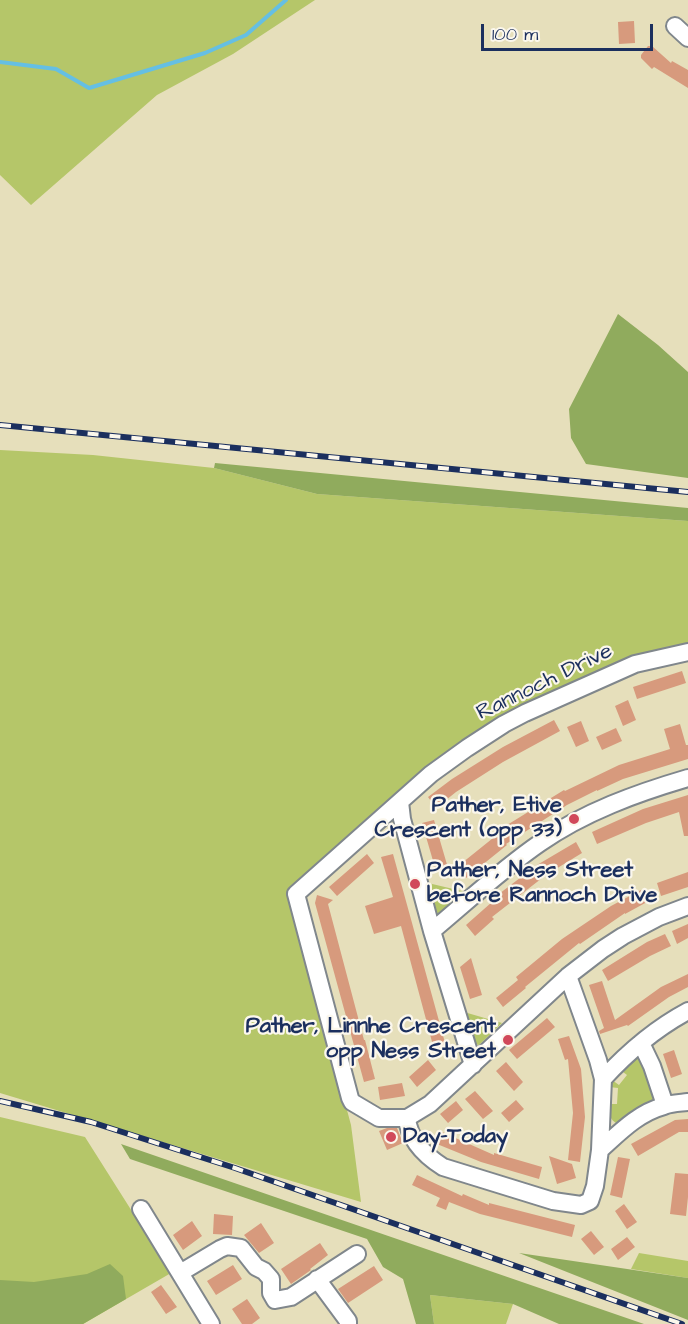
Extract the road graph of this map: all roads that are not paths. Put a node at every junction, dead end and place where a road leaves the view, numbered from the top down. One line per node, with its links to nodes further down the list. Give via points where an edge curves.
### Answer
1 (675, 26): 2 (street)
2 (688, 38)
3 (688, 652): 5 (street, Rannoch Drive, via 635,664 525,713 467,748)
4 (688, 778): 7 (street, via 580,818 509,866)
5 (399, 802): 7 (street); 15 (street, Rannoch Drive, via 296,894 352,1102 379,1118)
6 (688, 906): 8 (street, via 623,936)
7 (432, 931): 11 (street)
8 (568, 976): 11 (street); 12 (street)
9 (688, 1011): 10 (street)
10 (641, 1043): 12 (street); 14 (street)
11 (472, 1065): 15 (street, via 430,1104)
12 (603, 1079): 16 (street)
13 (688, 1102): 14 (street)
14 (665, 1105): 16 (street, via 633,1121)
15 (406, 1118): 16 (street, via 408,1130 420,1149 442,1167 553,1201 581,1205 590,1201)
16 (600, 1150)
17 (141, 1209): 19 (street)
18 (357, 1254): 20 (street)
19 (180, 1273): 20 (street, via 228,1246 241,1248 271,1279 275,1300 291,1297); 21 (street)
20 (318, 1280): 22 (street)
21 (211, 1324)
22 (348, 1324)

